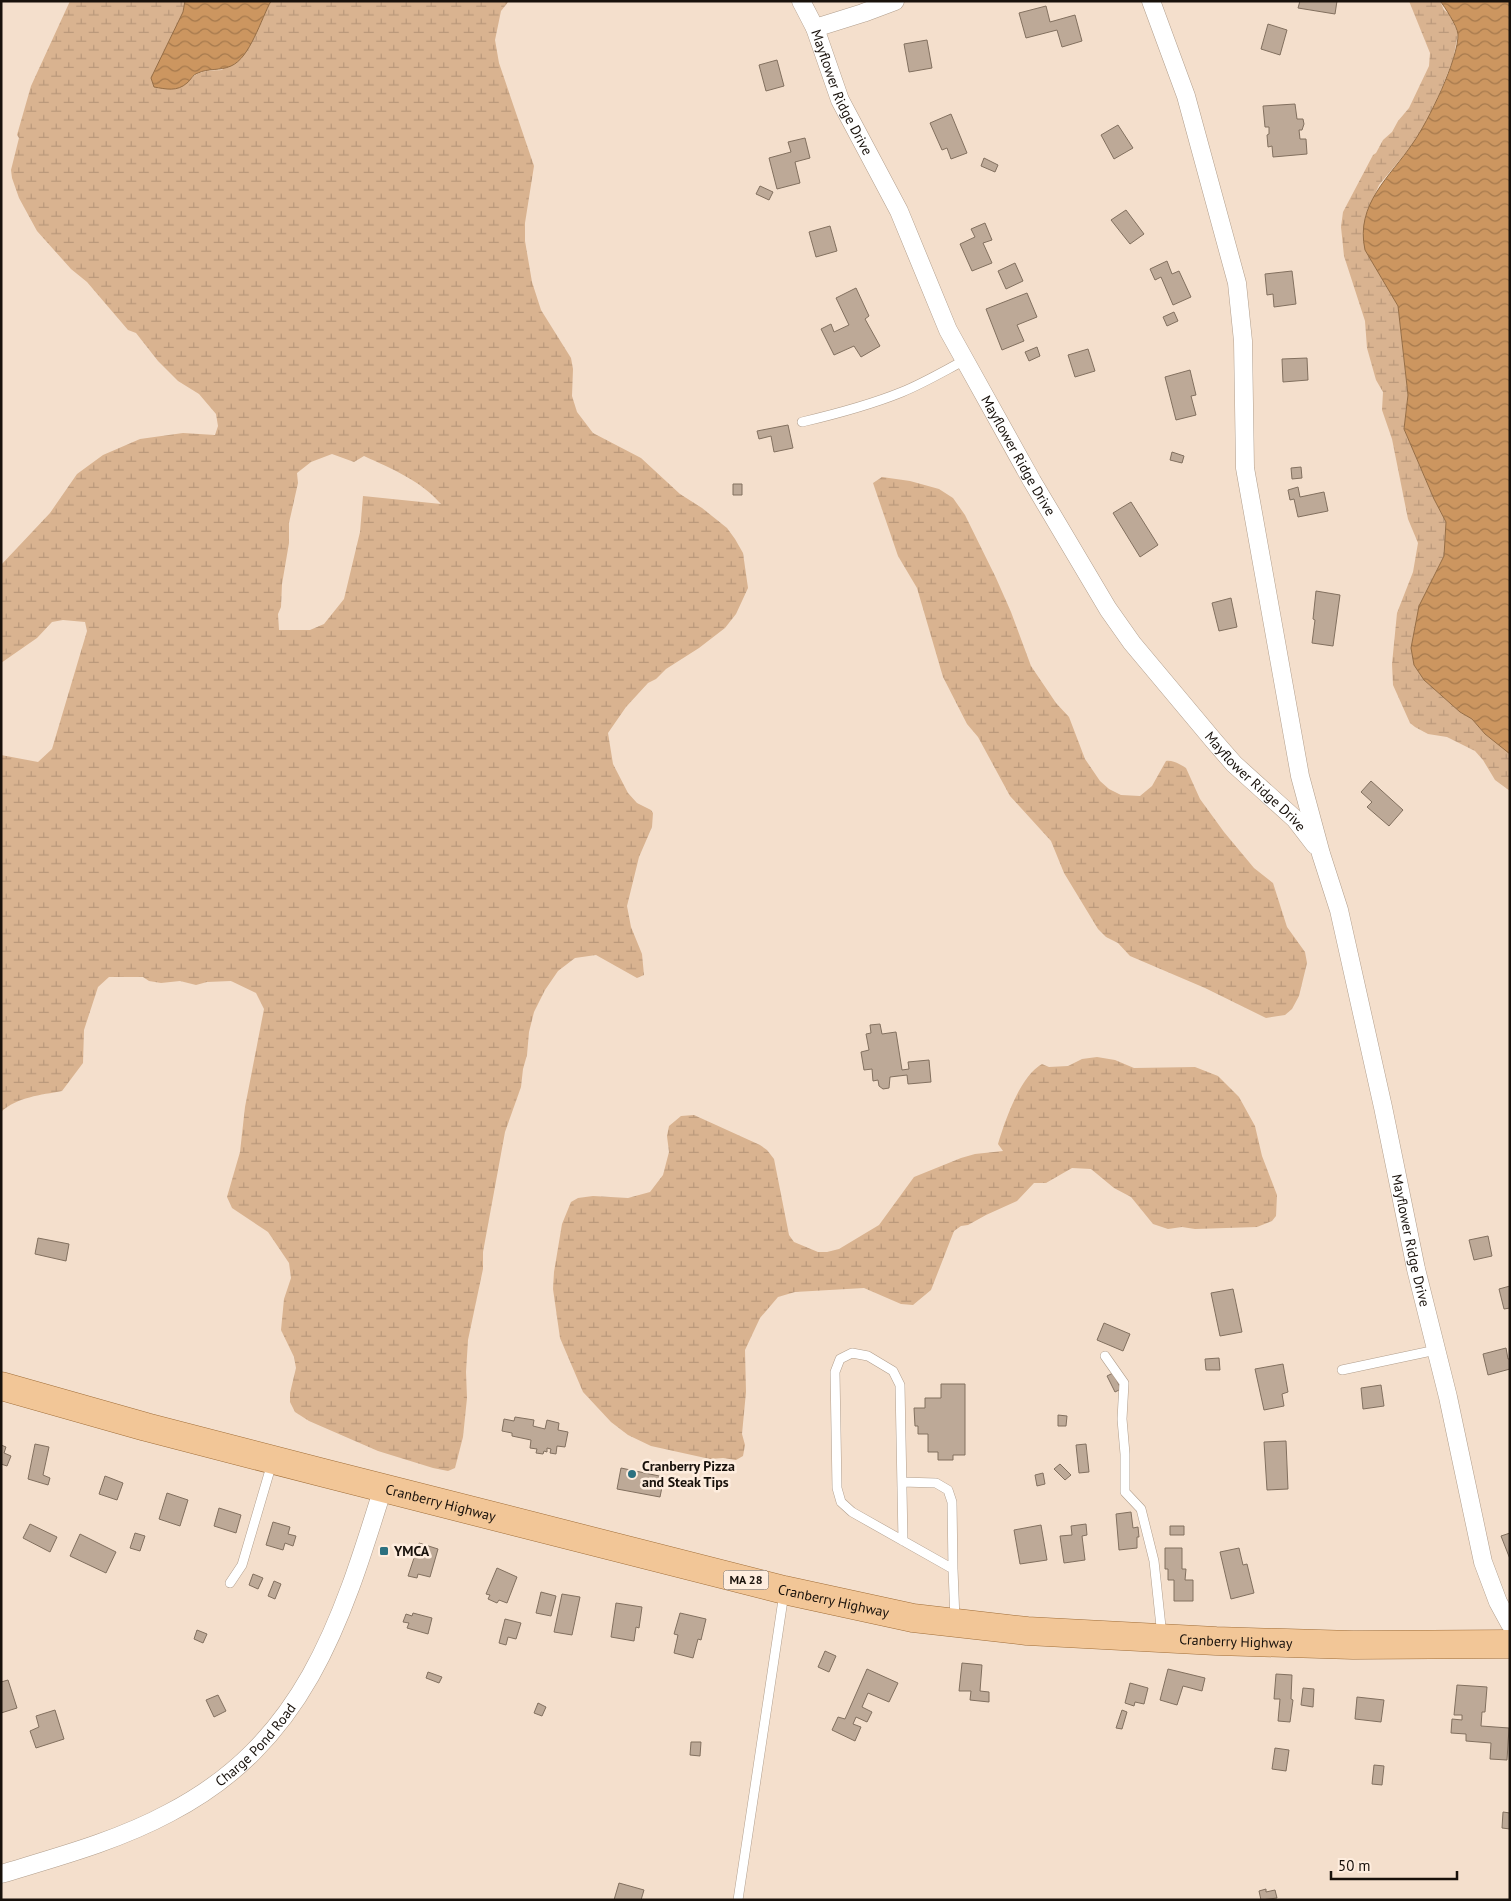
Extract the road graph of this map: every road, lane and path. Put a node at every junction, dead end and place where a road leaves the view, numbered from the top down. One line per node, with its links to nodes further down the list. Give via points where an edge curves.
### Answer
1 (801, 1): 4 (street, Mayflower Ridge Drive)
2 (895, 1): 4 (street)
3 (1150, 1): 7 (street, Mayflower Ridge Drive, via 1186,96 1237,283 1243,341 1243,426 1248,490 1300,776)
4 (815, 28): 5 (street, Mayflower Ridge Drive, via 840,100 899,211 939,310)
5 (965, 360): 6 (lane, via 888,398); 7 (street, Mayflower Ridge Drive, via 1099,594 1132,643 1234,764 1295,819)
6 (802, 422)
7 (1321, 854): 8 (street, Mayflower Ridge Drive, via 1339,910)
8 (1436, 1350): 10 (lane); 20 (street, Mayflower Ridge Drive, via 1483,1562)
9 (1106, 1356): 21 (lane, via 1124,1383 1125,1492 1141,1509 1154,1561)
10 (1342, 1370)
11 (1, 1386): 12 (main road, Cranberry Highway / MA 28)
12 (273, 1460): 14 (main road, Cranberry Highway / MA 28); 17 (lane, via 242,1564)
13 (902, 1482): 15 (lane); 15 (lane, via 900,1385 893,1371 868,1356 852,1353 840,1359 834,1372 837,1488 841,1502 852,1512); 16 (lane, via 936,1482 948,1490 952,1502)
14 (383, 1488): 18 (main road, Cranberry Highway / MA 28); 23 (street, Charge Pond Road, via 352,1586 328,1644 297,1700 263,1743 212,1787 168,1814 116,1836)
15 (903, 1541): 16 (lane)
16 (953, 1569): 19 (lane)
17 (230, 1583)
18 (784, 1590): 19 (main road, Cranberry Highway / MA 28, via 913,1618); 24 (lane)
19 (955, 1623): 21 (main road, Cranberry Highway / MA 28, via 1027,1631)
20 (1510, 1624)
21 (1162, 1638): 22 (main road, Cranberry Highway / MA 28, via 1353,1645)
22 (1510, 1644)
23 (1, 1874)
24 (738, 1900)

